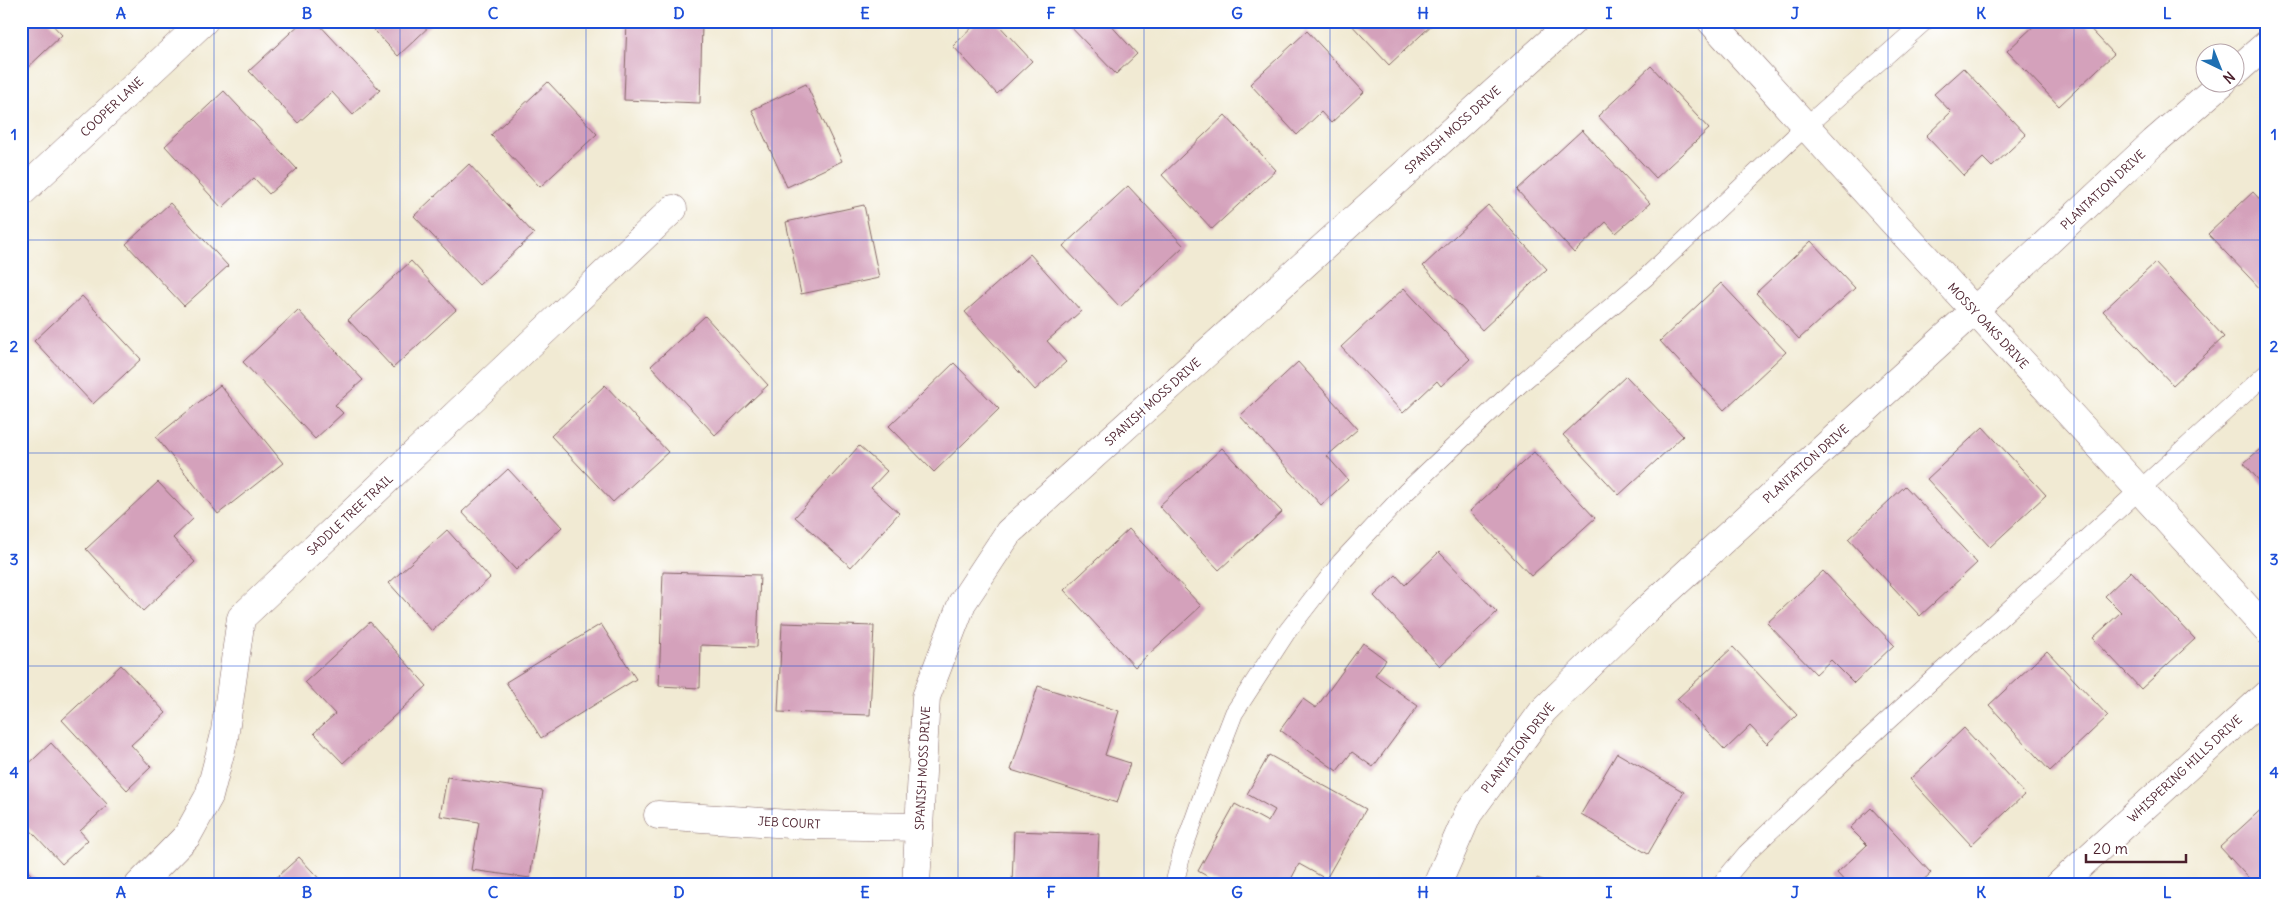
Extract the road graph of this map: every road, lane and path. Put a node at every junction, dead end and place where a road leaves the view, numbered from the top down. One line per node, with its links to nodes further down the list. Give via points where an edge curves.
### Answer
1 (204, 21): 9 (street, COOPER LANE)
2 (1573, 21): 17 (street, SPANISH MOSS DRIVE, via 1009,532 962,603 926,697)
3 (1711, 21): 8 (street, MOSSY OAKS DRIVE)
4 (1924, 21): 8 (lane)
5 (2267, 44): 6 (street)
6 (2246, 62)
7 (2212, 92): 11 (street, PLANTATION DRIVE)
8 (1805, 127): 11 (street, MOSSY OAKS DRIVE); 20 (lane, via 1645,278 1505,398 1406,492 1341,562 1286,633 1234,713 1206,782)
9 (21, 193)
10 (673, 209): 18 (street, SADDLE TREE TRAIL, via 241,618 224,738 209,796 187,836)
11 (1974, 311): 13 (street, MOSSY OAKS DRIVE); 21 (street, PLANTATION DRIVE, via 1641,615 1543,711 1468,814)
12 (2267, 373): 13 (lane)
13 (2141, 489): 14 (street, MOSSY OAKS DRIVE); 22 (lane, via 1774,827)
14 (2267, 630)
15 (2267, 694): 23 (street, WHISPERING HILLS DRIVE)
16 (658, 815): 17 (street, JEB COURT, via 805,825)
17 (919, 827): 19 (street, SPANISH MOSS DRIVE)
18 (140, 885)
19 (916, 885)
20 (1174, 885)
21 (1437, 885)
22 (1720, 885)
23 (2059, 885)

